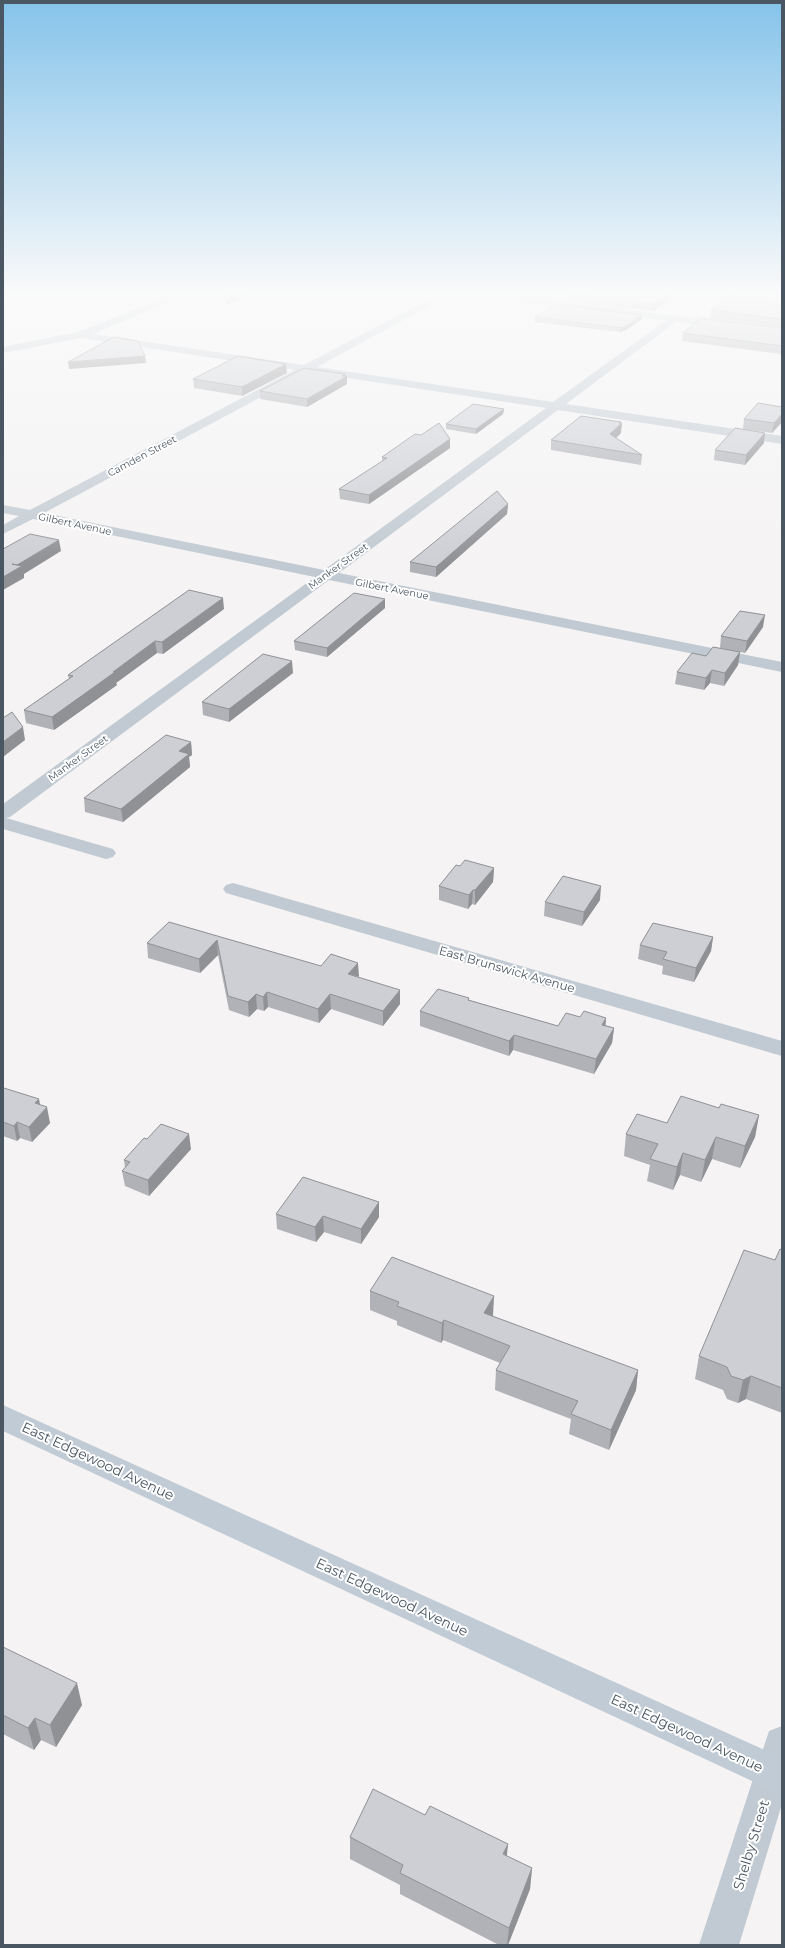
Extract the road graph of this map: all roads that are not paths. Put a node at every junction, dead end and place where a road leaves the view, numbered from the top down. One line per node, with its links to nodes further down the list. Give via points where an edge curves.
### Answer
1 (280, 383): 7 (street, Camden Street)
2 (400, 383): 4 (street)
3 (587, 383): 4 (street, Manker Street)
4 (556, 406): 5 (street); 9 (street, Manker Street)
5 (782, 440)
6 (3, 509): 7 (street, Gilbert Avenue)
7 (31, 515): 8 (street, Camden Street); 9 (street, Gilbert Avenue)
8 (3, 530)
9 (324, 576): 10 (street, Gilbert Avenue); 11 (street, Manker Street)
10 (782, 667)
11 (3, 814)
12 (3, 823): 13 (street)
13 (106, 854)
14 (233, 889): 15 (street, East Brunswick Avenue)
15 (782, 1049)
16 (3, 1417): 17 (main road, East Edgewood Avenue)
17 (779, 1765): 18 (street, Shelby Street)
18 (719, 1945)

